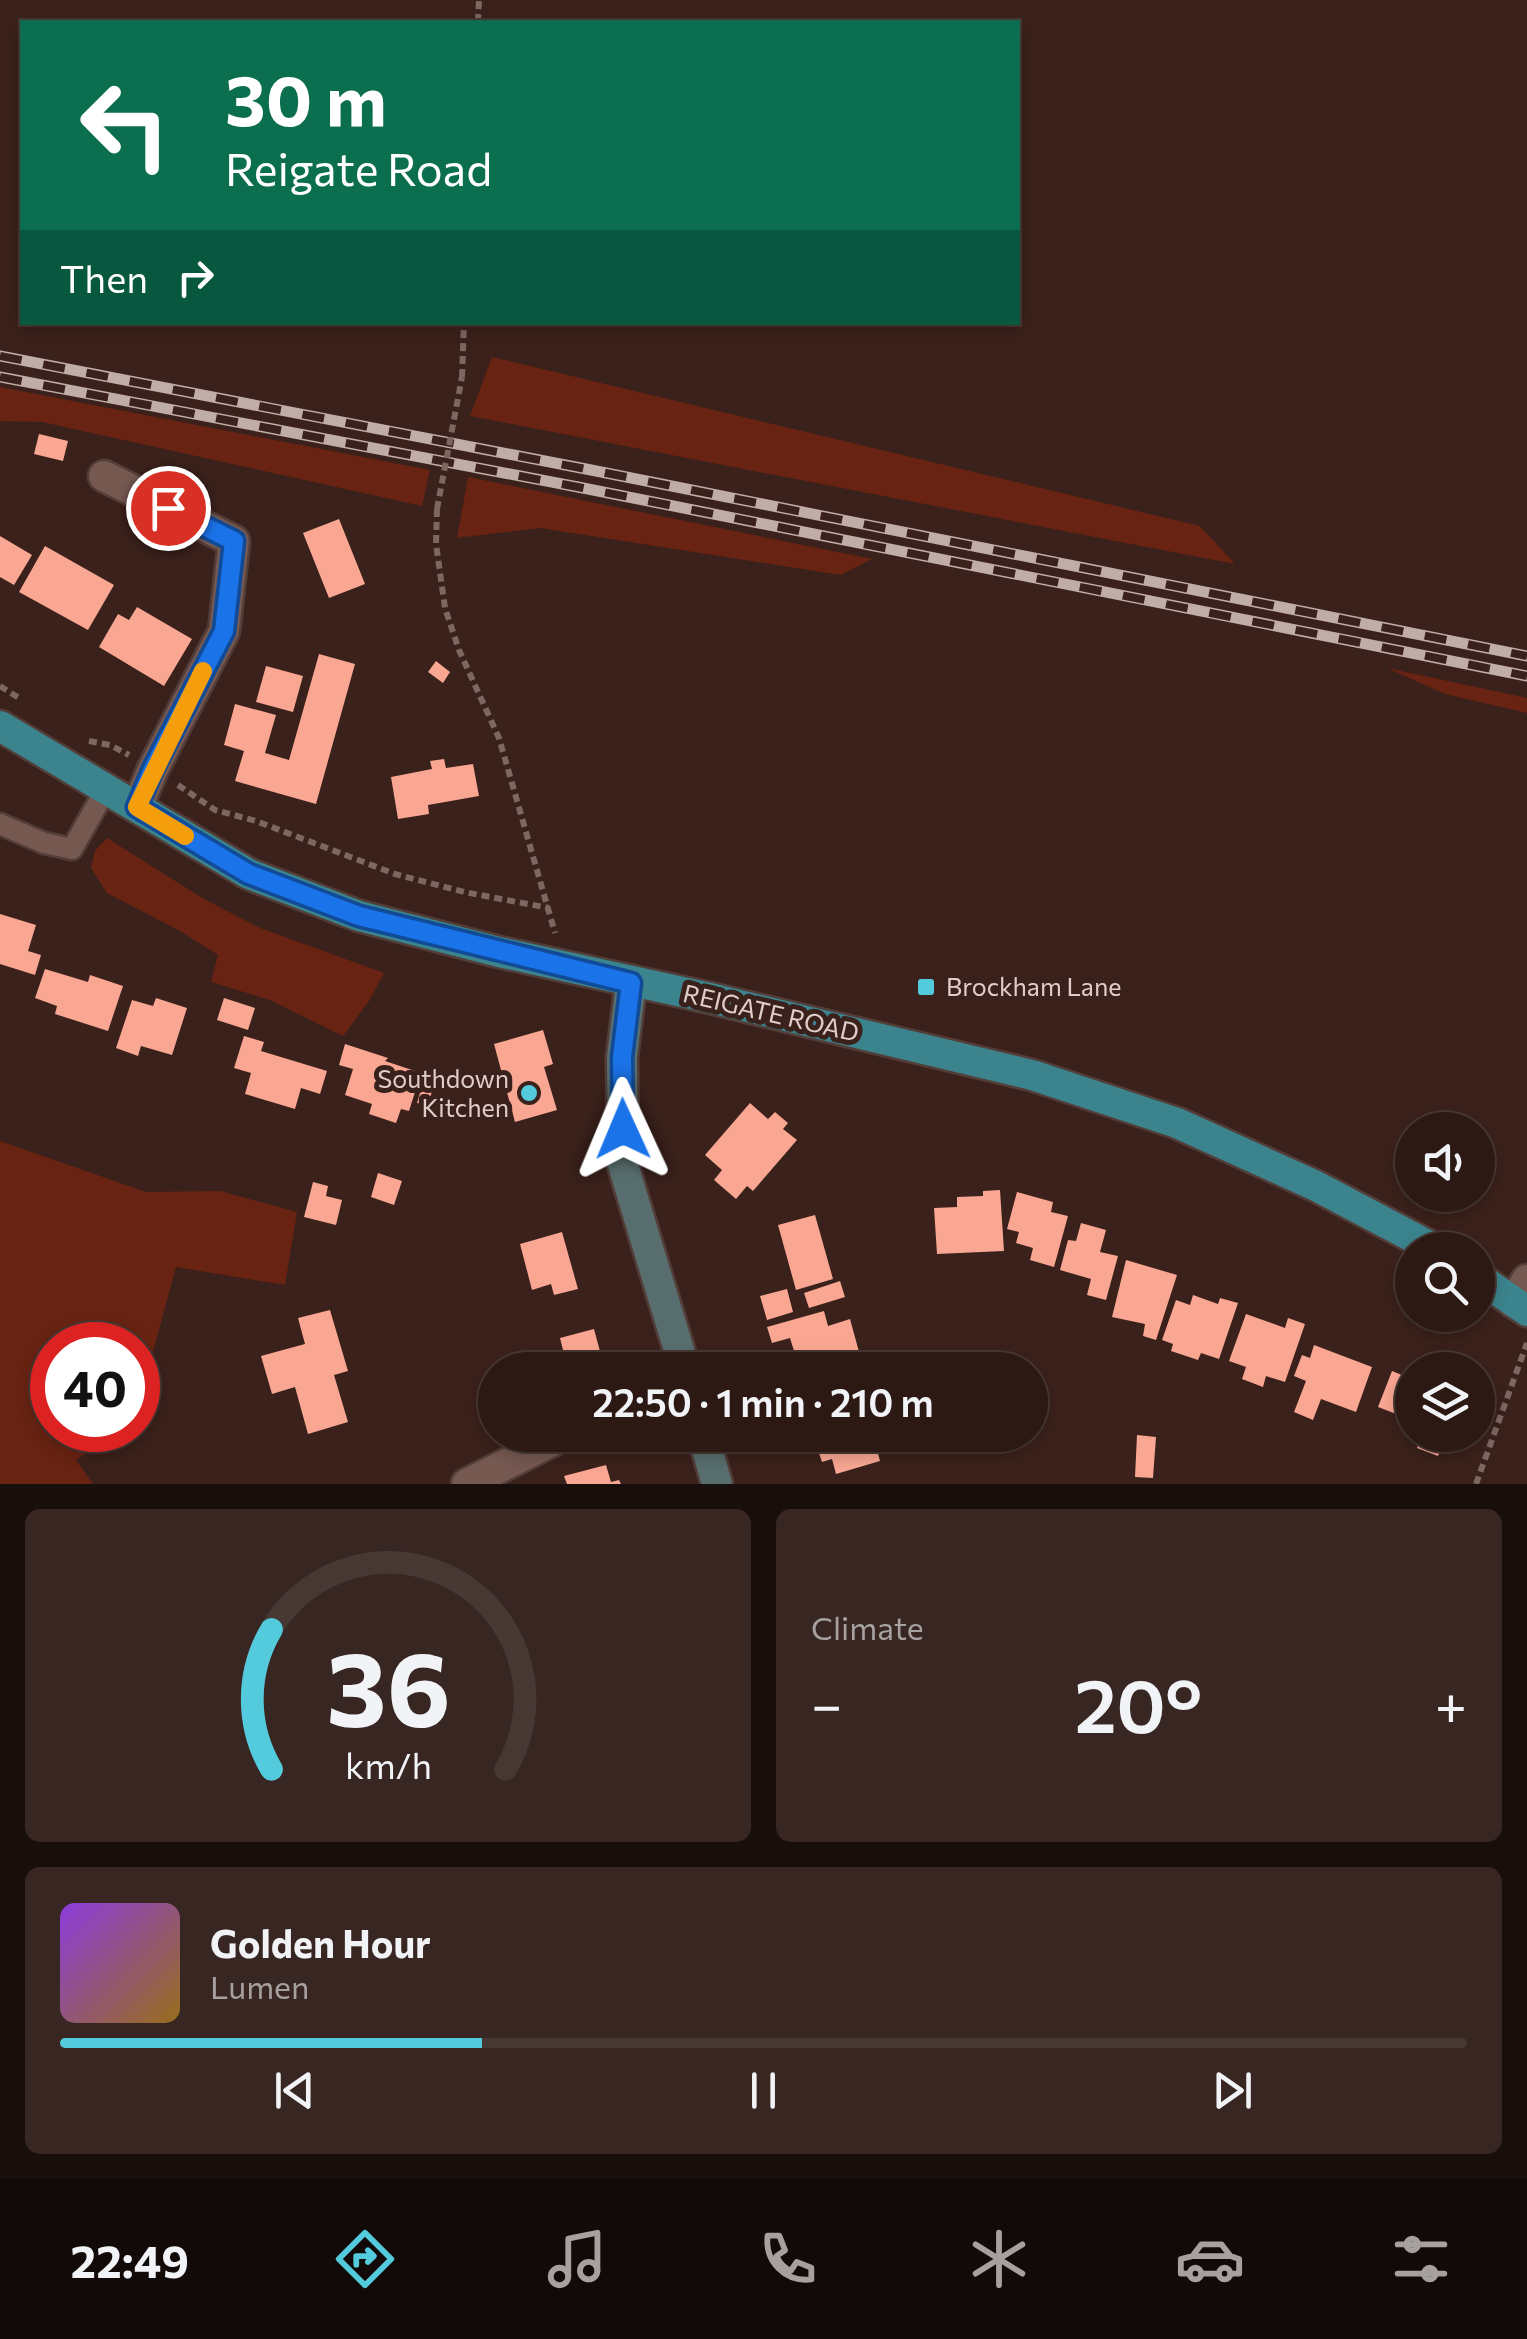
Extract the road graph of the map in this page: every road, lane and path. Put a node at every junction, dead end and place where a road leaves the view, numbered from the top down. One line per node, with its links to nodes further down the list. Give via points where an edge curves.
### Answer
1 (464, 325): 11 (path, bridge, via 462,377 437,510 445,608 498,738)
2 (104, 476): 7 (street, via 234,541 224,631)
3 (0, 686): 4 (path)
4 (32, 705)
5 (0, 726): 8 (main road, REIGATE ROAD)
6 (74, 733): 7 (path)
7 (153, 769): 9 (street); 11 (path, via 215,810 395,874)
8 (106, 789): 9 (main road, REIGATE ROAD); 10 (lane, via 72,849)
9 (137, 807): 12 (main road, REIGATE ROAD, via 249,874 341,910)
10 (0, 824)
11 (549, 908): 12 (path, via 556,930)
12 (549, 963): 13 (main road, REIGATE ROAD)
13 (631, 983): 14 (main road, REIGATE ROAD, via 1032,1075 1160,1117); 18 (street, via 622,1057 623,1165)
14 (1402, 1232)
15 (1495, 1285): 16 (main road)
16 (1522, 1298)
17 (1527, 1343): 23 (path)
18 (680, 1352)
19 (530, 1452): 21 (street)
20 (708, 1452): 22 (street)
21 (467, 1484)
22 (717, 1484)
23 (1476, 1484)

